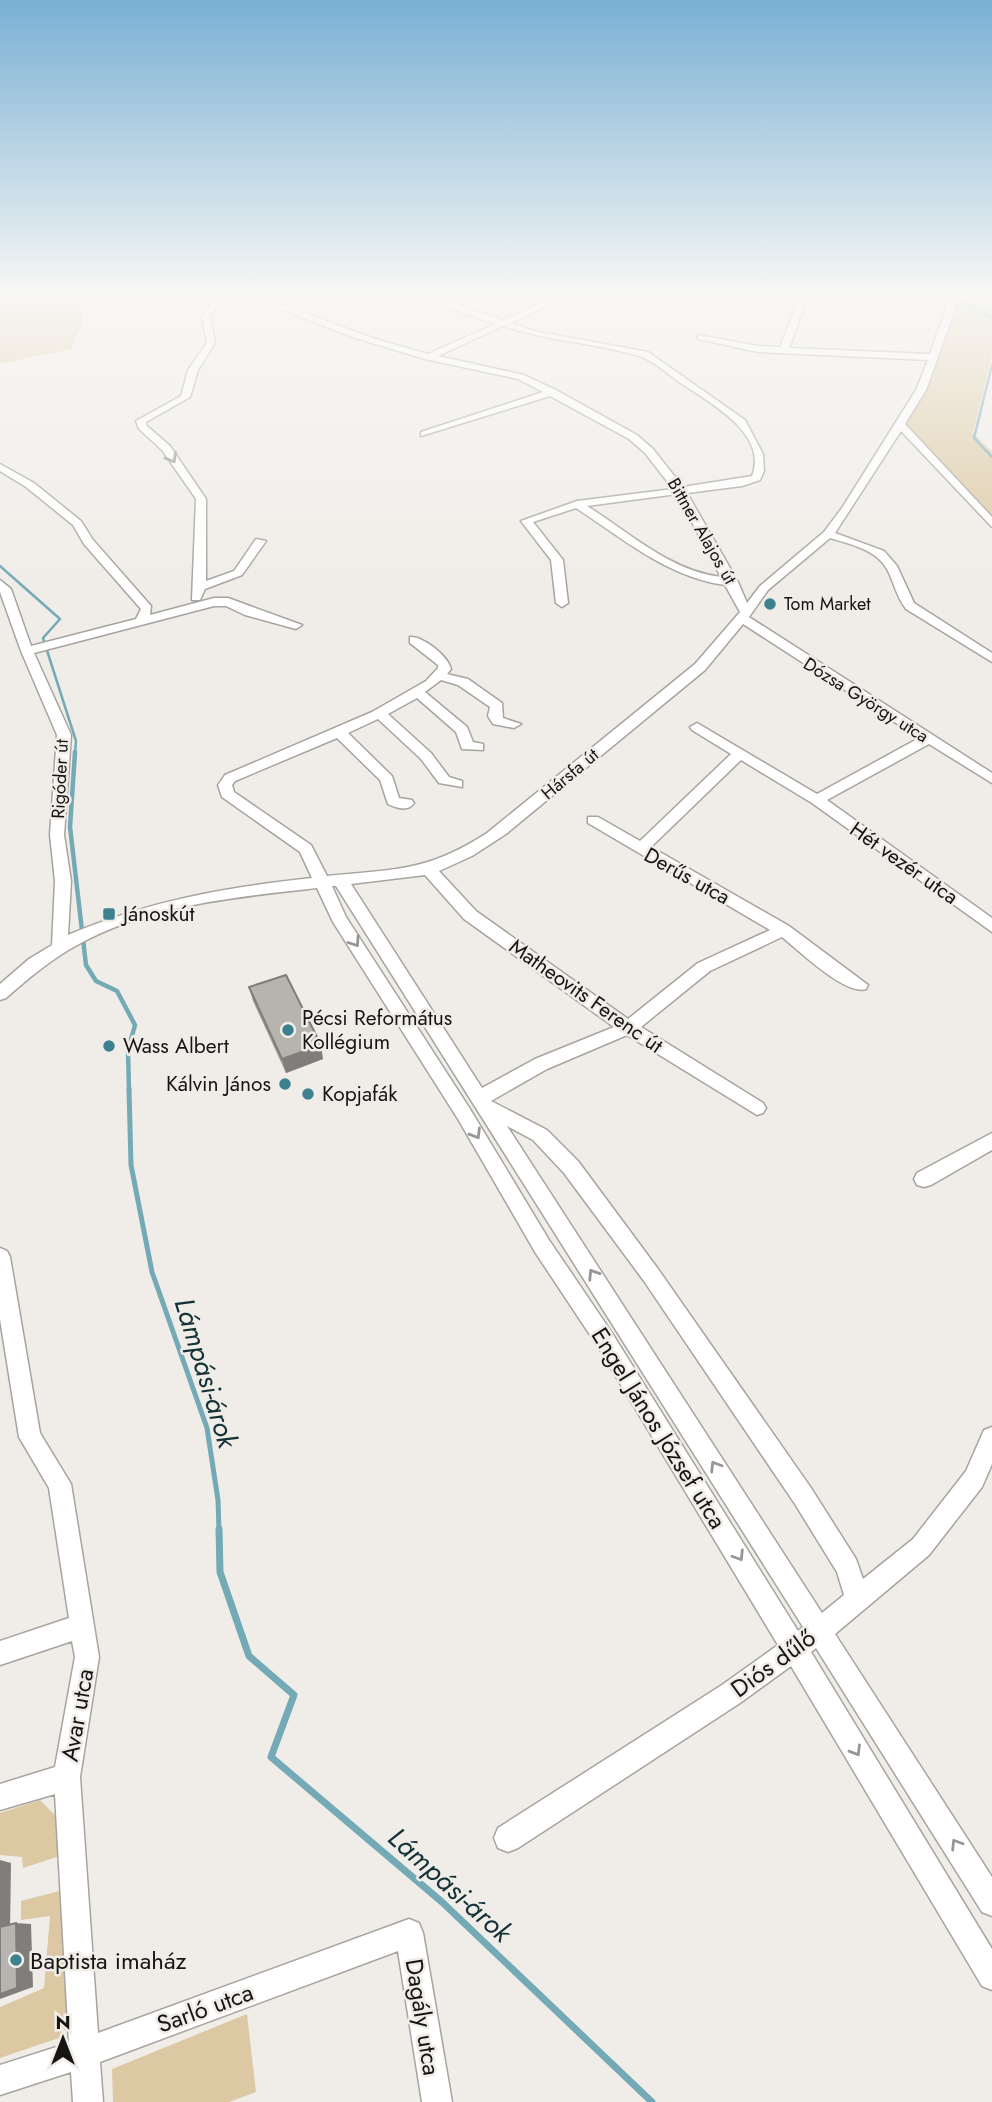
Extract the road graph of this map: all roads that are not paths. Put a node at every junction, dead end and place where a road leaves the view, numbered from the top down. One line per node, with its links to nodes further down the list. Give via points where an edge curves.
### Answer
1 (186, 392): 15 (street, one-way to 15, via 141,421 201,499)
2 (553, 392): 6 (street); 8 (street, Bittner Alajos út, via 633,437)
3 (702, 392): 8 (street, via 748,427 760,466 756,478 741,483)
4 (920, 392): 5 (street, Hársfa út)
5 (899, 423): 10 (street); 11 (street, Hársfa út)
6 (424, 434)
7 (0, 467): 19 (street, via 76,523 147,609)
8 (680, 490): 9 (street); 13 (street, Bittner Alajos út)
9 (577, 504): 13 (street, via 679,571); 16 (street, via 526,521 557,560)
10 (992, 524)
11 (828, 534): 18 (street, Hársfa út, via 764,588); 23 (street, via 887,561 910,606)
12 (260, 541): 15 (street, via 238,573)
13 (732, 582): 18 (street, Bittner Alajos út)
14 (0, 584): 22 (street, Rigóder út)
15 (200, 587): 17 (street)
16 (562, 603)
17 (193, 607): 19 (street); 20 (street, via 228,602)
18 (744, 614): 30 (street, Dózsa György utca); 39 (street, Hársfa út, via 700,667 501,831 469,852)
19 (141, 621): 22 (street)
20 (296, 625)
21 (414, 640): 24 (street, via 444,664)
22 (39, 647): 43 (street, Rigóder út, via 64,735 57,835)
23 (992, 658)
24 (440, 676): 25 (street); 27 (street, via 471,686 497,706 498,721)
25 (417, 692): 26 (street); 31 (street, via 462,730 467,746)
26 (378, 712): 29 (street); 34 (street, via 426,756 444,780)
27 (514, 724)
28 (697, 727): 32 (street, Hét vezér utca)
29 (334, 733): 36 (street, via 346,737 387,779 393,801); 40 (street, via 230,778 226,785 234,801 306,849)
30 (928, 739): 33 (street, Dózsa György utca); 35 (street)
31 (478, 747)
32 (739, 754): 35 (street, Hét vezér utca); 38 (street)
33 (992, 779)
34 (457, 784)
35 (817, 800): 41 (street, Hét vezér utca)
36 (407, 803)
37 (593, 820): 38 (street, Derűs utca)
38 (640, 849): 42 (street, Derűs utca)
39 (428, 869): 40 (street, Hársfa út); 46 (street, Matheovits Ferenc út, via 470,915)
40 (331, 881): 43 (street, Hársfa út, via 190,900 94,927); 47 (street, Engel János József utca); 56 (street, Engel János József utca, one-way to 56, via 339,918)
41 (992, 926)
42 (783, 930): 44 (street, Derűs utca); 46 (street, via 704,967)
43 (66, 942): 45 (street, Hársfa út)
44 (860, 985)
45 (0, 994)
46 (628, 1028): 47 (street, via 541,1064); 48 (street, Matheovits Ferenc út)
47 (483, 1102): 53 (street, via 540,1135 571,1167 803,1496 848,1567); 55 (street, Engel János József utca, one-way to 47)
48 (757, 1108)
49 (992, 1140): 50 (street)
50 (924, 1179)
51 (1, 1265): 54 (street, Avar utca, via 30,1437 60,1484)
52 (992, 1438): 53 (street, Diós dűlő, via 974,1479 921,1548)
53 (857, 1600): 55 (street, Diós dűlő)
54 (81, 1626): 57 (street); 58 (street, Avar utca, via 87,1657)
55 (820, 1630): 56 (street, Diós dűlő); 61 (street, Engel János József utca, one-way to 55)
56 (794, 1647): 60 (street, Diós dűlő, via 628,1763); 63 (street, Engel János József utca, one-way to 63)
57 (0, 1653)
58 (66, 1777): 59 (street); 64 (street, Avar utca)
59 (0, 1797)
60 (508, 1838)
61 (992, 1902)
62 (409, 1933): 64 (street, Sarló utca); 67 (street, Dagály utca)
63 (992, 1976)
64 (87, 2052): 65 (street, Sarló utca); 66 (street, Avar utca)
65 (0, 2080)
66 (88, 2102)
67 (437, 2102)

